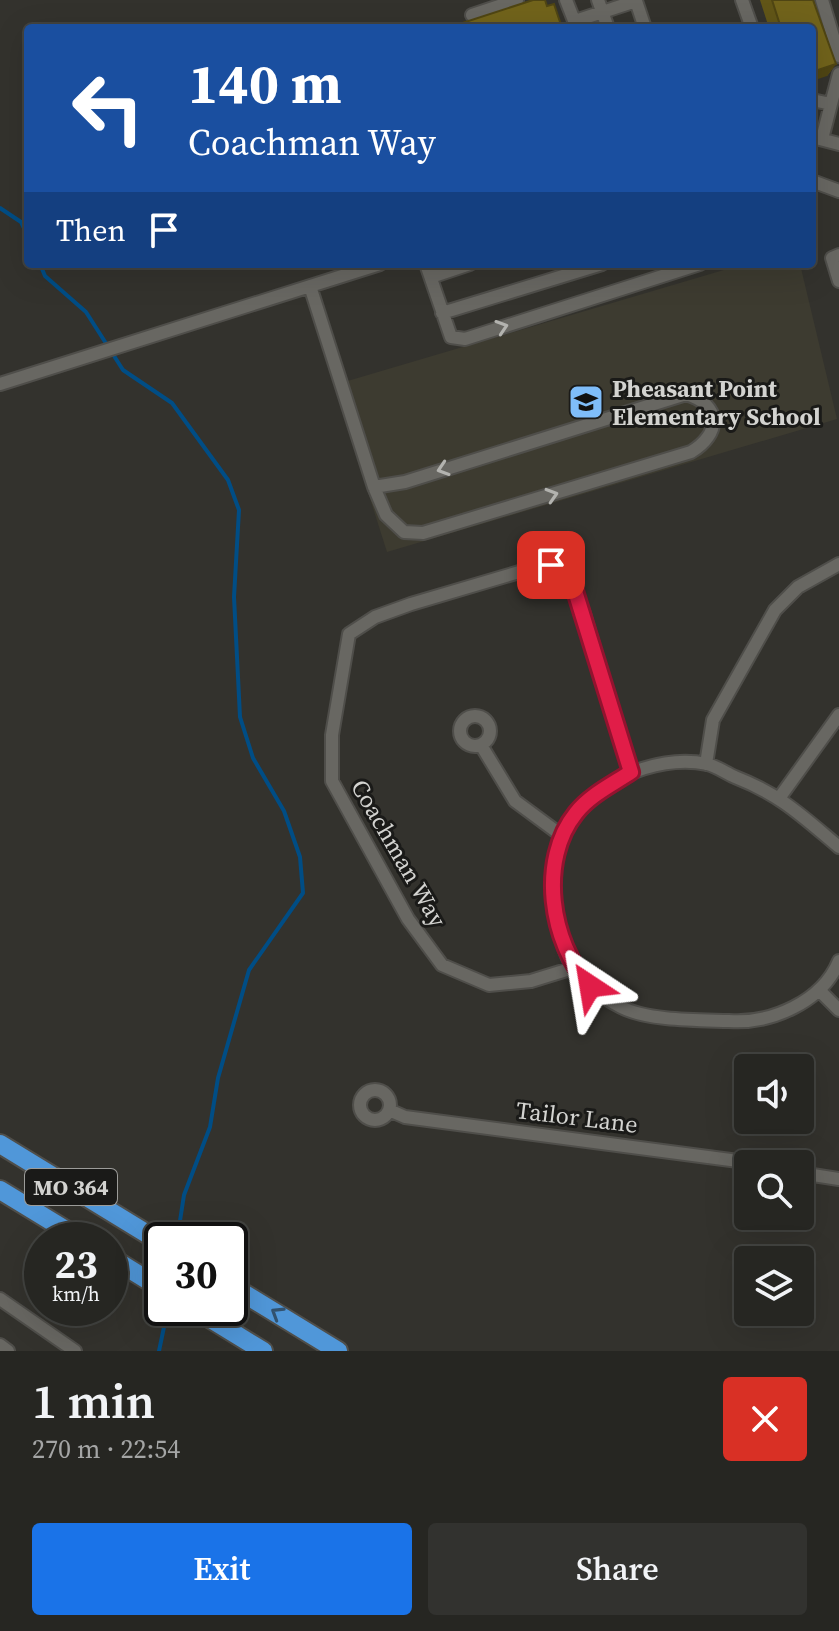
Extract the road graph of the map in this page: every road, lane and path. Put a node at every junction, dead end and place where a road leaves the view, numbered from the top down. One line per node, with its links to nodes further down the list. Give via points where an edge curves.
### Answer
1 (517, 0): 7 (street)
2 (566, 0): 8 (street)
3 (636, 0): 6 (street); 10 (street)
4 (742, 0): 11 (street)
5 (822, 0): 12 (street)
6 (600, 6): 9 (street)
7 (472, 15)
8 (576, 24)
9 (577, 24)
10 (644, 24)
11 (751, 24)
12 (839, 56)
13 (839, 74): 15 (street)
14 (816, 101): 15 (street)
15 (831, 104): 16 (street)
16 (817, 138): 17 (street)
17 (839, 144)
18 (816, 182): 19 (street)
19 (839, 191)
20 (839, 255): 25 (street, via 832,258)
21 (367, 268): 26 (street)
22 (589, 268): 27 (street)
23 (687, 268): 27 (street, one-way to 23, via 451,337 465,339)
24 (428, 270): 27 (street)
25 (839, 281)
26 (310, 286): 28 (street); 29 (street)
27 (442, 313)
28 (0, 384)
29 (374, 487): 29 (street, one-way to 29, via 386,515 404,532 423,533 691,452 707,443 713,417 707,406 686,394 405,482)
30 (839, 564): 35 (street, via 798,587 775,610 713,720)
31 (839, 715): 32 (street)
32 (825, 736): 33 (street); 37 (street)
33 (839, 743)
34 (481, 745): 38 (street, via 515,801)
35 (706, 764): 36 (street); 37 (street)
36 (631, 772): 38 (street, via 589,800); 41 (street, Coachman Way, via 584,614 571,578 562,569 551,565 526,570 411,604 349,634 332,735 332,781 408,919 442,965 489,985 531,981)
37 (780, 797): 39 (street)
38 (561, 835): 41 (street, via 553,884)
39 (839, 847)
40 (839, 961): 42 (street)
41 (573, 968): 42 (street, via 623,1009 676,1019 759,1021)
42 (820, 991): 43 (street)
43 (839, 1010)
44 (389, 1110): 46 (street, Tailor Lane, via 405,1117)
45 (0, 1144): 51 (highway, MO 364)
46 (734, 1160)
47 (814, 1175): 48 (street)
48 (839, 1179)
49 (0, 1190): 50 (highway, MO 364)
50 (52, 1222)
51 (144, 1232)
52 (248, 1296): 59 (highway, one-way to 52)
53 (0, 1299): 57 (street)
54 (222, 1326): 58 (highway)
55 (0, 1345): 56 (street)
56 (8, 1351)
57 (75, 1351)
58 (263, 1351)
59 (338, 1351)

